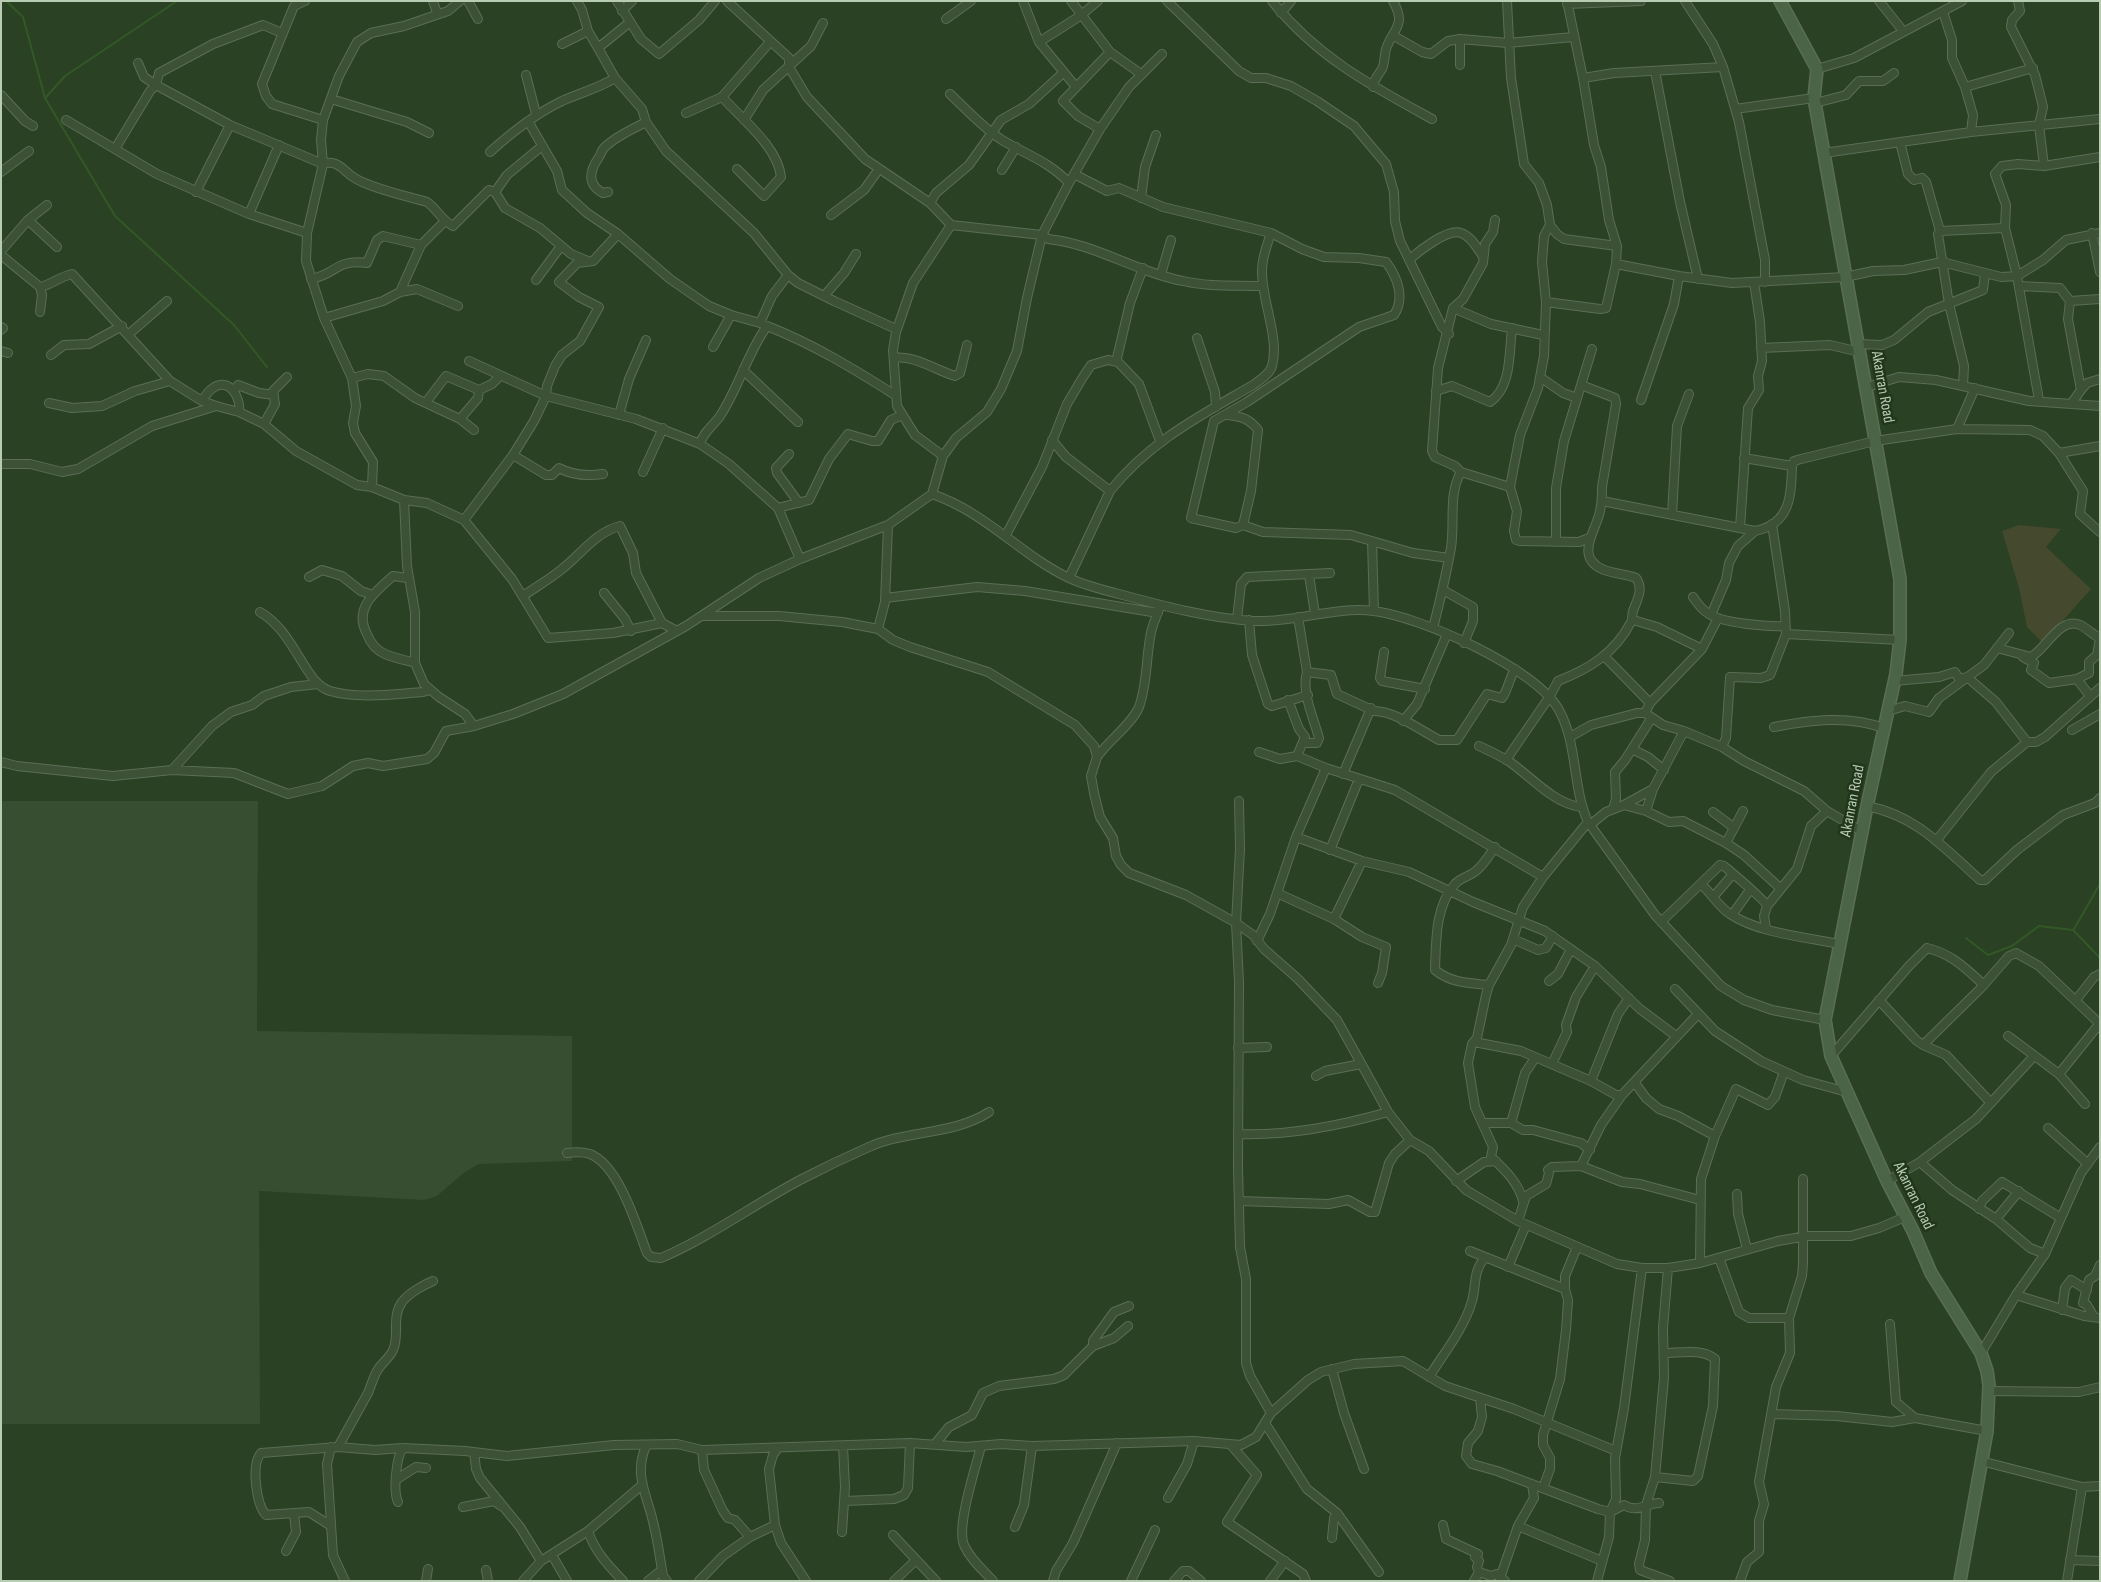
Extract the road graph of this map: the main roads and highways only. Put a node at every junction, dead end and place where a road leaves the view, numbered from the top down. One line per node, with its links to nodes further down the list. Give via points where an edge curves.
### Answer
1 (1783, 2): 2 (main road, Akanran Road, via 1817,69 1814,101 1900,579 1900,640 1894,681 1825,1020 1831,1056 1887,1181 1931,1273 1981,1353 1989,1390 1987,1431)
2 (1960, 1581)

